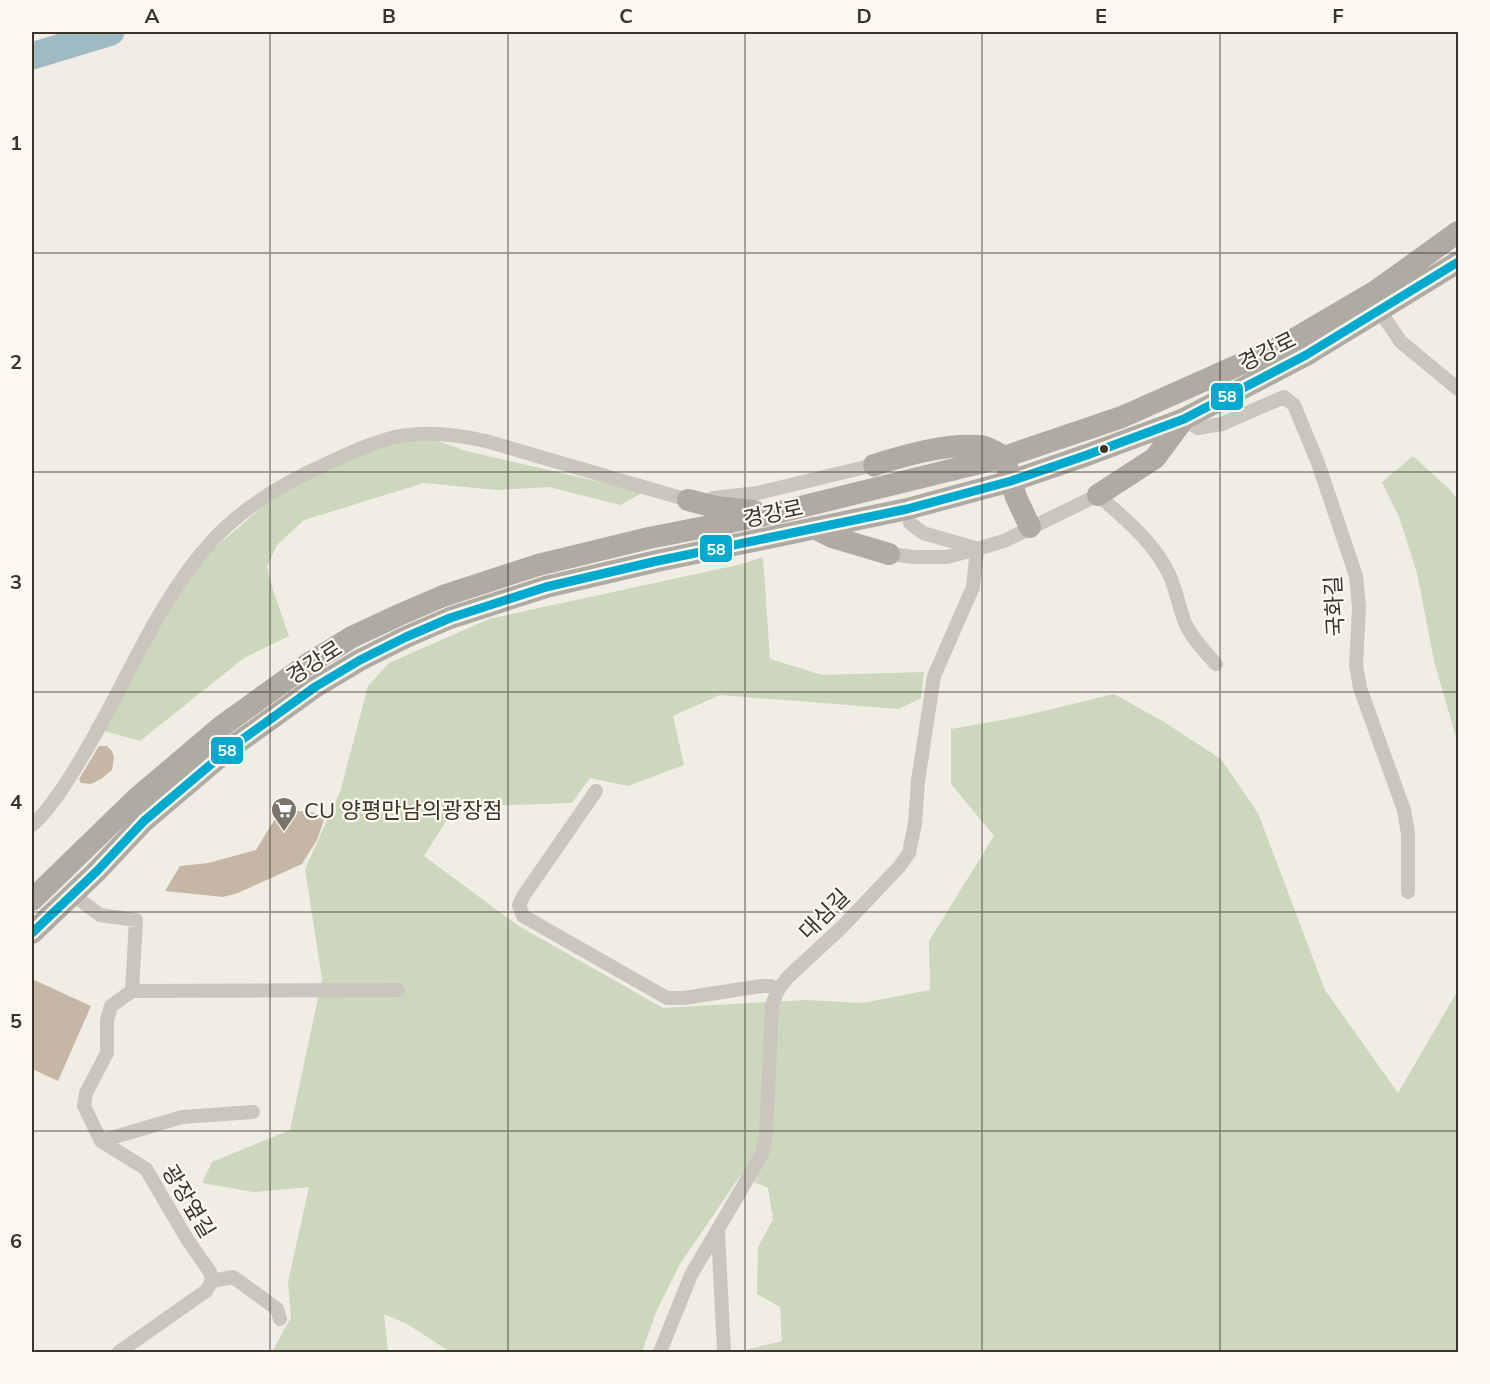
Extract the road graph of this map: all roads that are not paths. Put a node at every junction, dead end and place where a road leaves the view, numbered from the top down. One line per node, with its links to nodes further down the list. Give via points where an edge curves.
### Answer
1 (1458, 232): 6 (highway, 경강로, via 1376,291 1284,345 1122,417)
2 (1458, 262): 3 (highway, 경강로)
3 (1379, 310): 4 (street, via 1401,342); 5 (highway, 경강로, via 1306,355)
4 (1458, 389)
5 (1184, 419): 8 (highway, 경강로); 9 (highway, via 1155,458); 20 (street, 국화길, via 1198,428 1222,424 1284,397 1294,405 1356,576 1356,665 1360,688 1404,810 1409,842)
6 (1004, 457): 7 (highway, via 981,446 906,456); 8 (highway); 11 (highway, 경강로)
7 (874, 468): 10 (street, via 758,493)
8 (1011, 481): 13 (highway); 14 (highway, 경강로, via 907,509)
9 (1098, 495): 13 (street); 17 (street, via 1141,532 1156,552 1169,574 1186,625)
10 (688, 500): 11 (highway); 19 (street, via 456,434 406,434 364,447 313,470 252,505 211,542 171,596 63,786)
11 (776, 513): 22 (highway, 경강로, via 649,538 508,574 443,596 352,637 213,733 137,798)
12 (910, 523): 15 (street, via 923,533)
13 (1030, 527): 15 (street)
14 (814, 528): 16 (highway); 21 (highway, 경강로, via 536,590 450,618 360,660 229,749 144,821 98,872)
15 (977, 549): 16 (street, via 947,557); 25 (street, 대심길, via 974,587 934,676 909,853)
16 (890, 554)
17 (1216, 664)
18 (596, 791): 25 (street, via 524,895 519,905 524,916 667,998 761,986)
19 (32, 825)
20 (1408, 892)
21 (72, 894): 23 (highway, 경강로); 26 (street, via 100,915 136,920)
22 (32, 900)
23 (32, 933)
24 (398, 990): 26 (street)
25 (778, 990): 29 (street, 대심길, via 772,1005 762,1155)
26 (132, 991): 28 (street, via 111,1006 107,1053 86,1093 84,1106)
27 (253, 1112): 28 (street, via 182,1117)
28 (101, 1141): 30 (street, 광장옆길, via 146,1169)
29 (718, 1232): 33 (street, 대심길, via 691,1275); 34 (street)
30 (212, 1281): 31 (street, via 234,1277 278,1309); 32 (street, via 206,1291)
31 (280, 1319)
32 (119, 1353)
33 (660, 1353)
34 (724, 1353)

